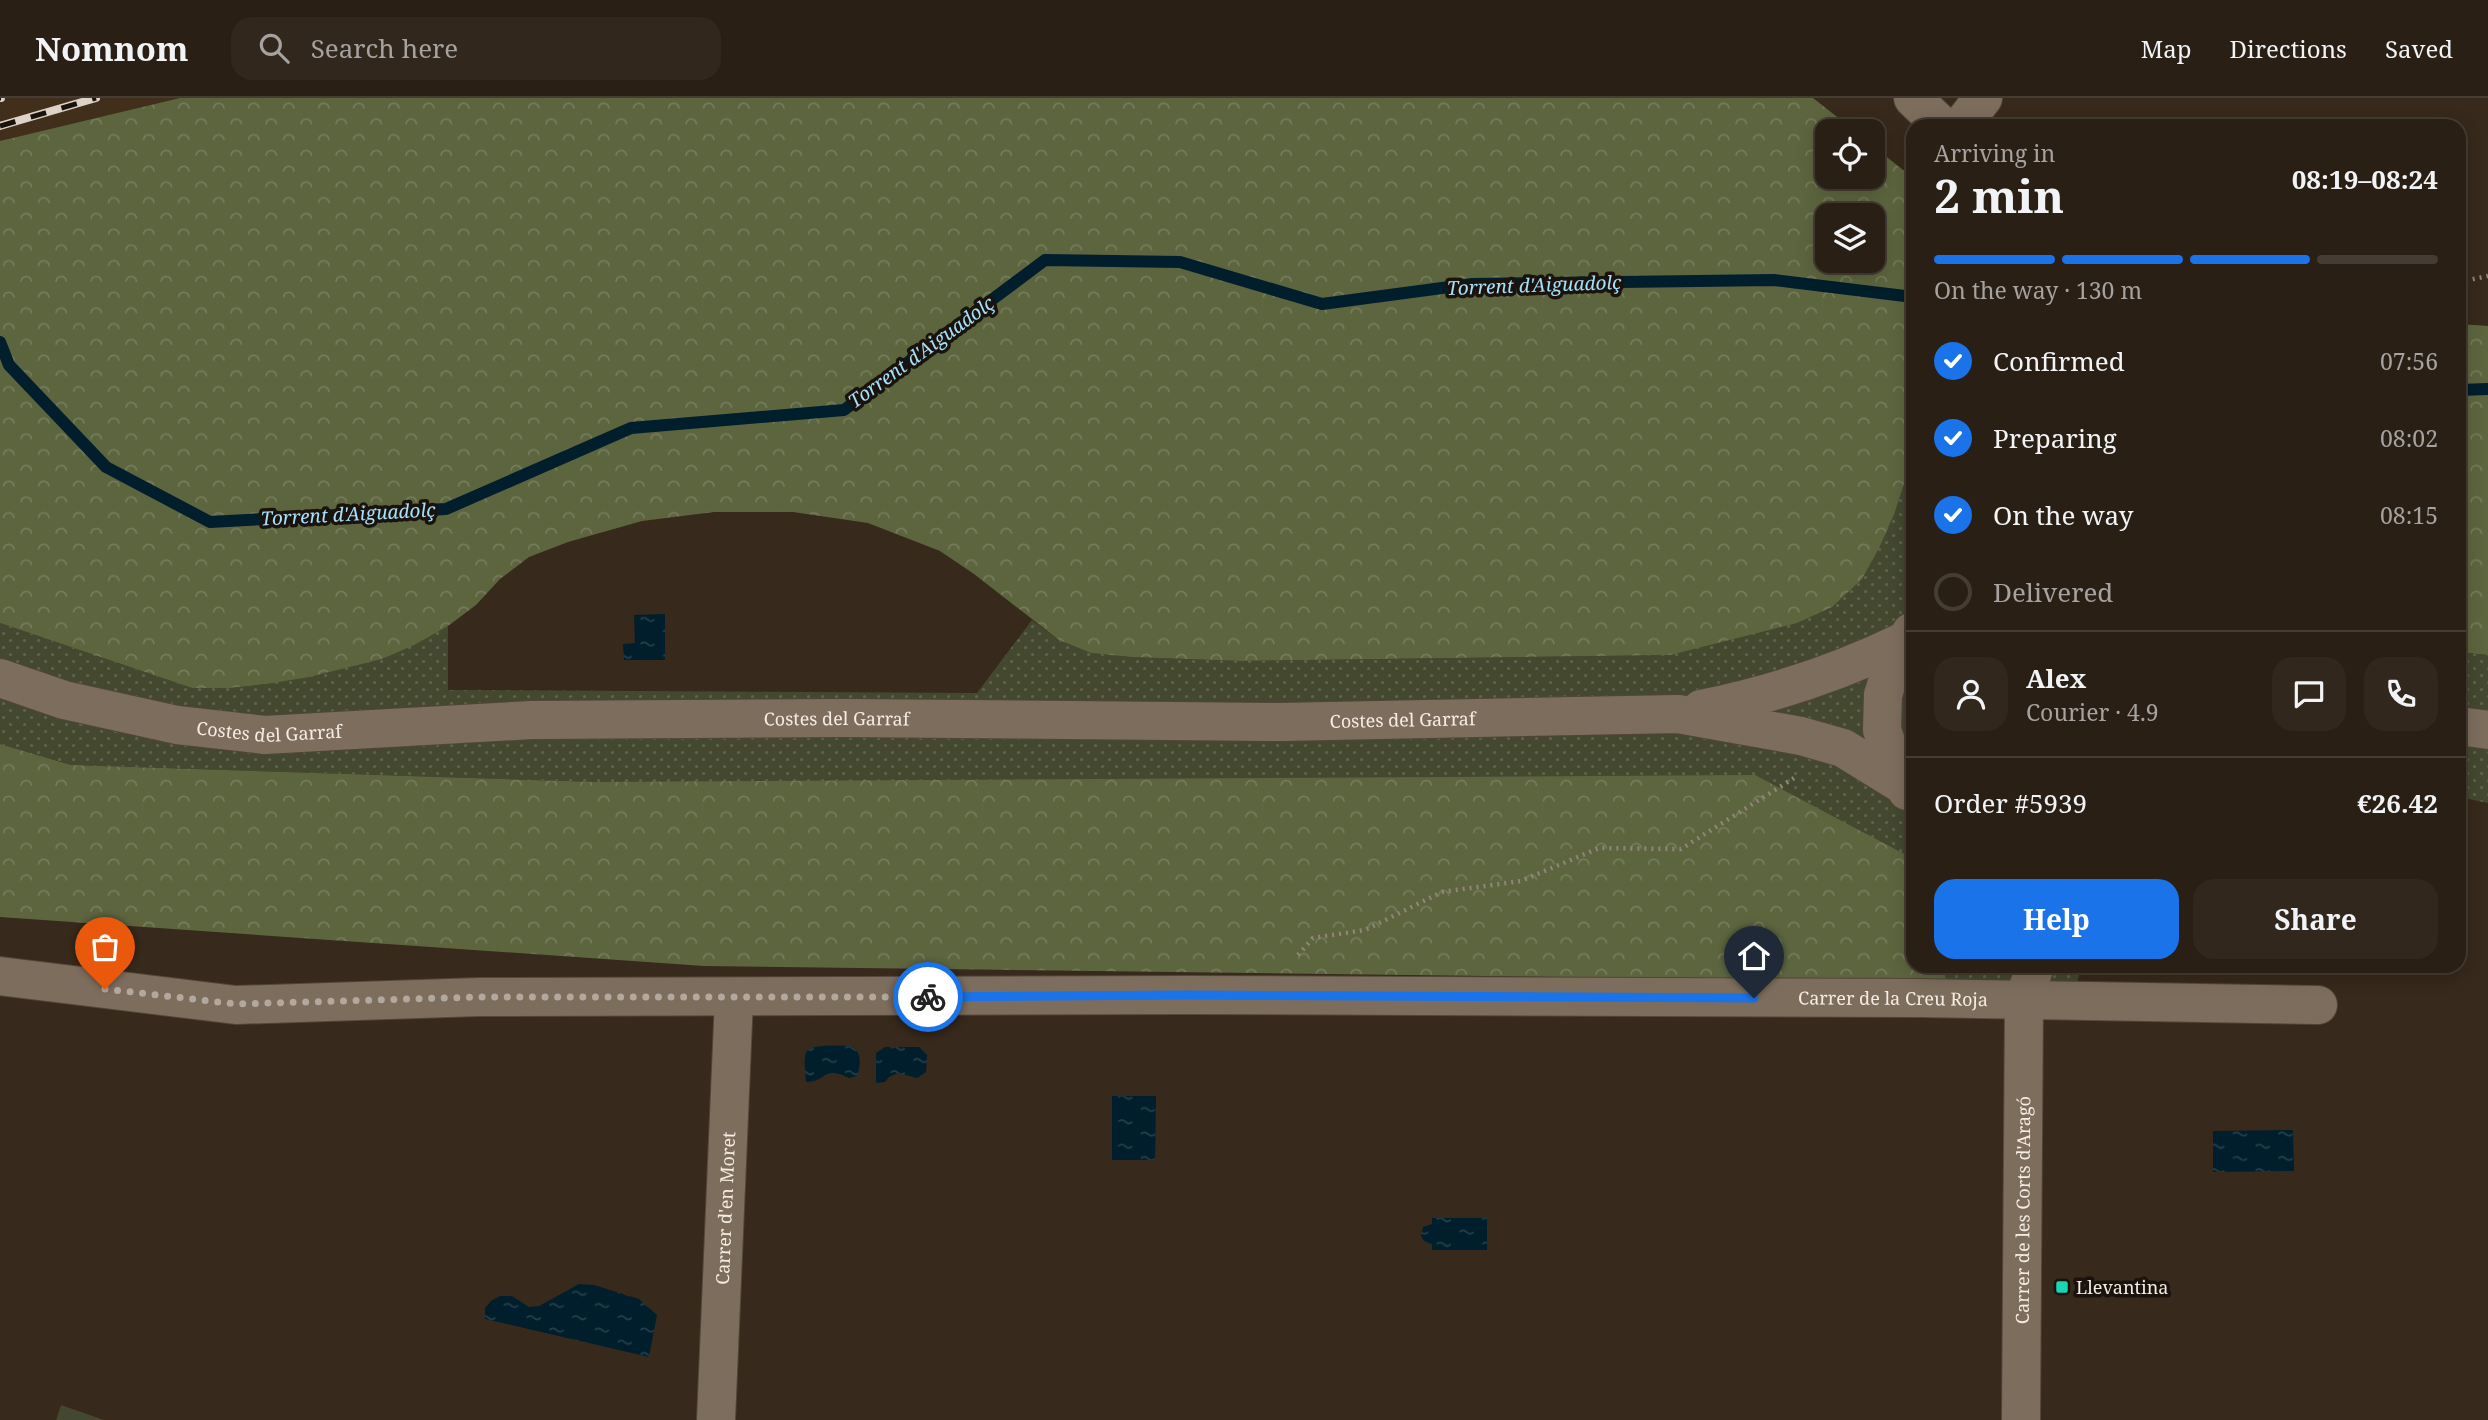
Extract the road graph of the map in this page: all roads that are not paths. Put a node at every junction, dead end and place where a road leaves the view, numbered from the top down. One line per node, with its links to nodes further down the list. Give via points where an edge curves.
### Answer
1 (1913, 98): 3 (street)
2 (1983, 98): 4 (street)
3 (1934, 119)
4 (1966, 119)
5 (1906, 637): 10 (street, via 1866,660 1794,685)
6 (1906, 639): 13 (street, via 1883,695 1882,730)
7 (0, 678): 10 (street, Costes del Garraf, via 64,699 177,725 265,734 532,720 1281,722)
8 (2466, 713): 9 (street)
9 (2488, 713)
10 (1678, 714): 14 (street, via 1843,748)
11 (2466, 727): 12 (street)
12 (2488, 730)
13 (1906, 787)
14 (1906, 791)
15 (0, 976): 17 (street, Carrer de la Creu Roja, via 236,1004 479,997)
16 (2023, 977): 17 (street, Carrer de la Creu Roja, via 1186,995); 18 (street, Carrer de la Creu Roja); 20 (street, Carrer de les Corts d'Aragó)
17 (734, 998): 19 (street, Carrer d'en Moret)
18 (2318, 1005)
19 (716, 1420)
20 (2021, 1420)

